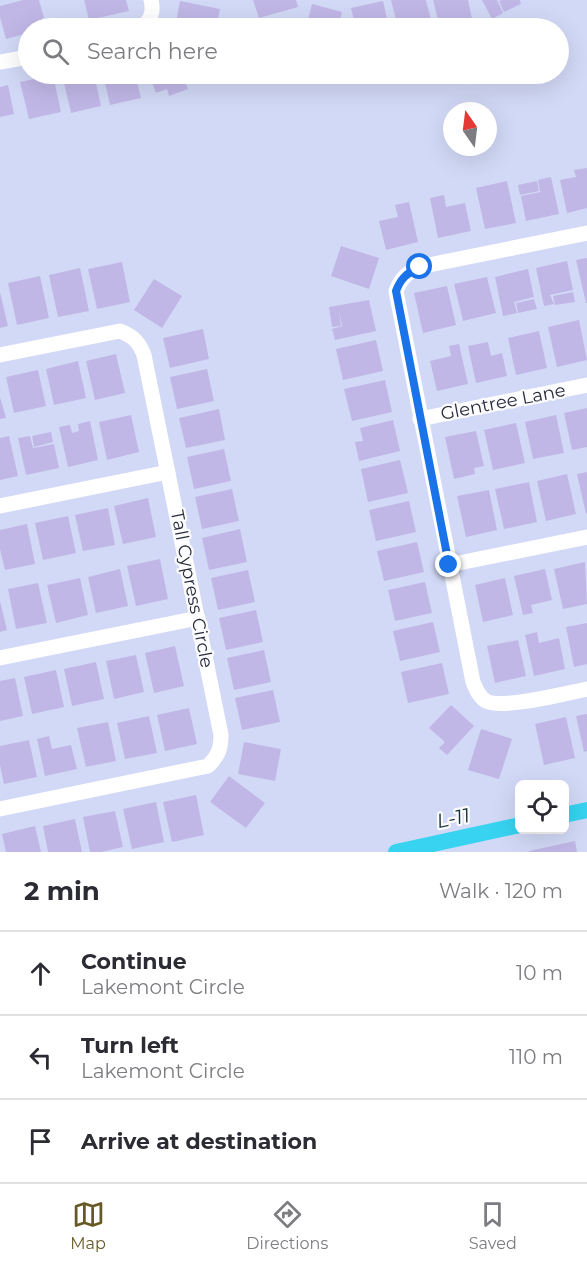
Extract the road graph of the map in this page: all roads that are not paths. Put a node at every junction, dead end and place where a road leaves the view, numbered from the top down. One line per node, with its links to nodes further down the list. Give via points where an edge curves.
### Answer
1 (151, 0): 2 (street)
2 (150, 18)
3 (18, 59): 4 (street)
4 (0, 62)
5 (587, 233): 8 (street, via 420,267 400,280 396,291)
6 (0, 355): 9 (street, Tall Cypress Circle, via 120,331 131,336 144,355)
7 (587, 385): 8 (street, Glentree Lane)
8 (420, 419): 12 (street)
9 (168, 472): 10 (street); 13 (street, Tall Cypress Circle)
10 (0, 506)
11 (587, 537): 12 (street)
12 (449, 565): 15 (street, via 473,682 486,702 503,705)
13 (198, 618): 14 (street); 16 (street, Tall Cypress Circle, via 221,735 217,758 208,766)
14 (0, 658)
15 (587, 688)
16 (0, 809)

